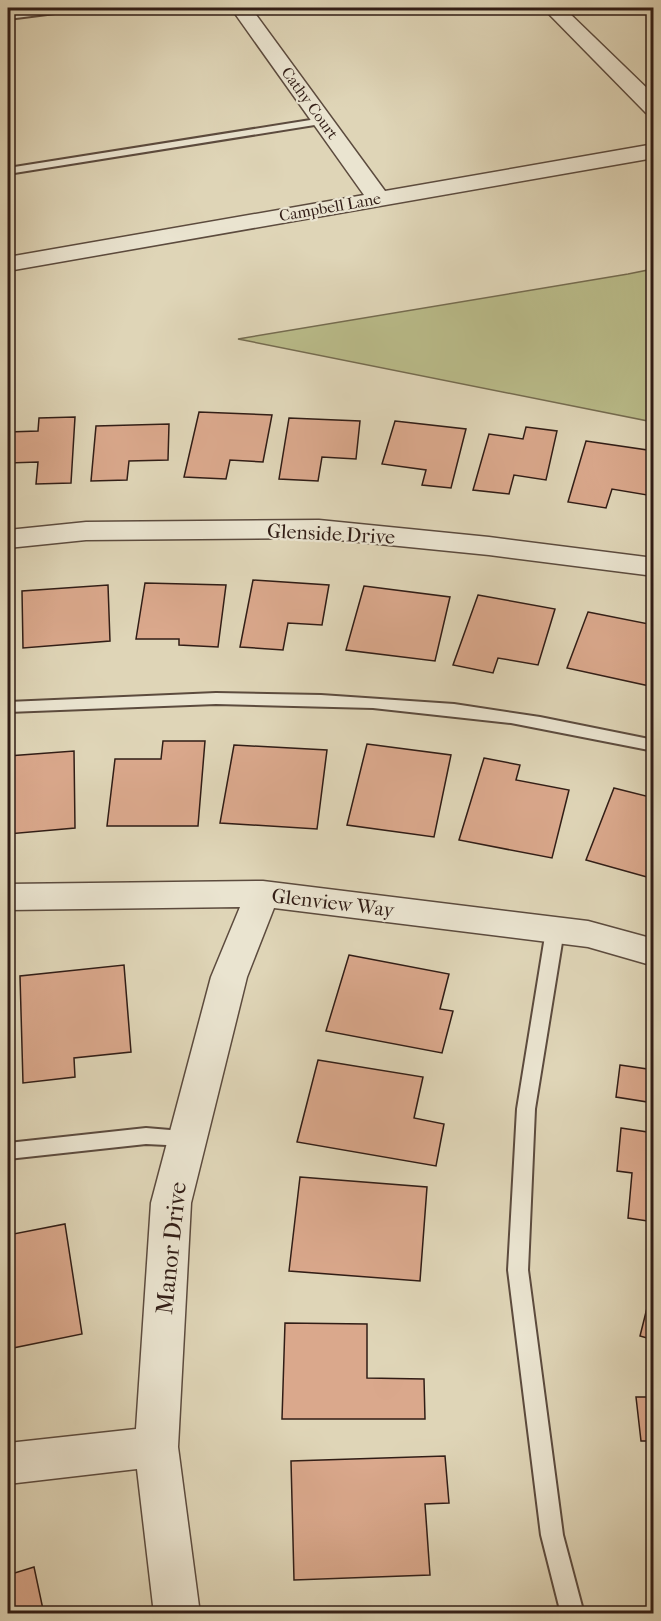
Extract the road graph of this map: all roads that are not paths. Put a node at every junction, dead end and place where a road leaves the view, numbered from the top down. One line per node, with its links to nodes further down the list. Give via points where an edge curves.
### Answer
1 (71, 8): 4 (lane)
2 (241, 8): 6 (street, Cathy Court)
3 (553, 8): 5 (street)
4 (8, 16)
5 (654, 108)
6 (323, 121): 8 (lane); 9 (street, Cathy Court)
7 (654, 151): 9 (street, Campbell Lane)
8 (8, 171)
9 (379, 199): 10 (street, Campbell Lane)
10 (8, 264)
11 (8, 539): 12 (street, Glenside Drive, via 86,531 319,529)
12 (654, 567)
13 (8, 707): 14 (lane, via 112,699 245,697 426,706 560,726)
14 (654, 746)
15 (263, 894): 16 (street, Glenview Way); 17 (street, Glenview Way); 19 (street, Manor Drive, via 229,977)
16 (8, 897)
17 (555, 930): 18 (street, Glenview Way, via 588,933); 24 (lane, via 526,1109 518,1270 552,1536)
18 (654, 953)
19 (188, 1138): 20 (lane, via 146,1136); 21 (street, Manor Drive, via 171,1203)
20 (8, 1151)
21 (156, 1446): 22 (street); 23 (street, Manor Drive)
22 (8, 1463)
23 (177, 1614)
24 (573, 1614)

